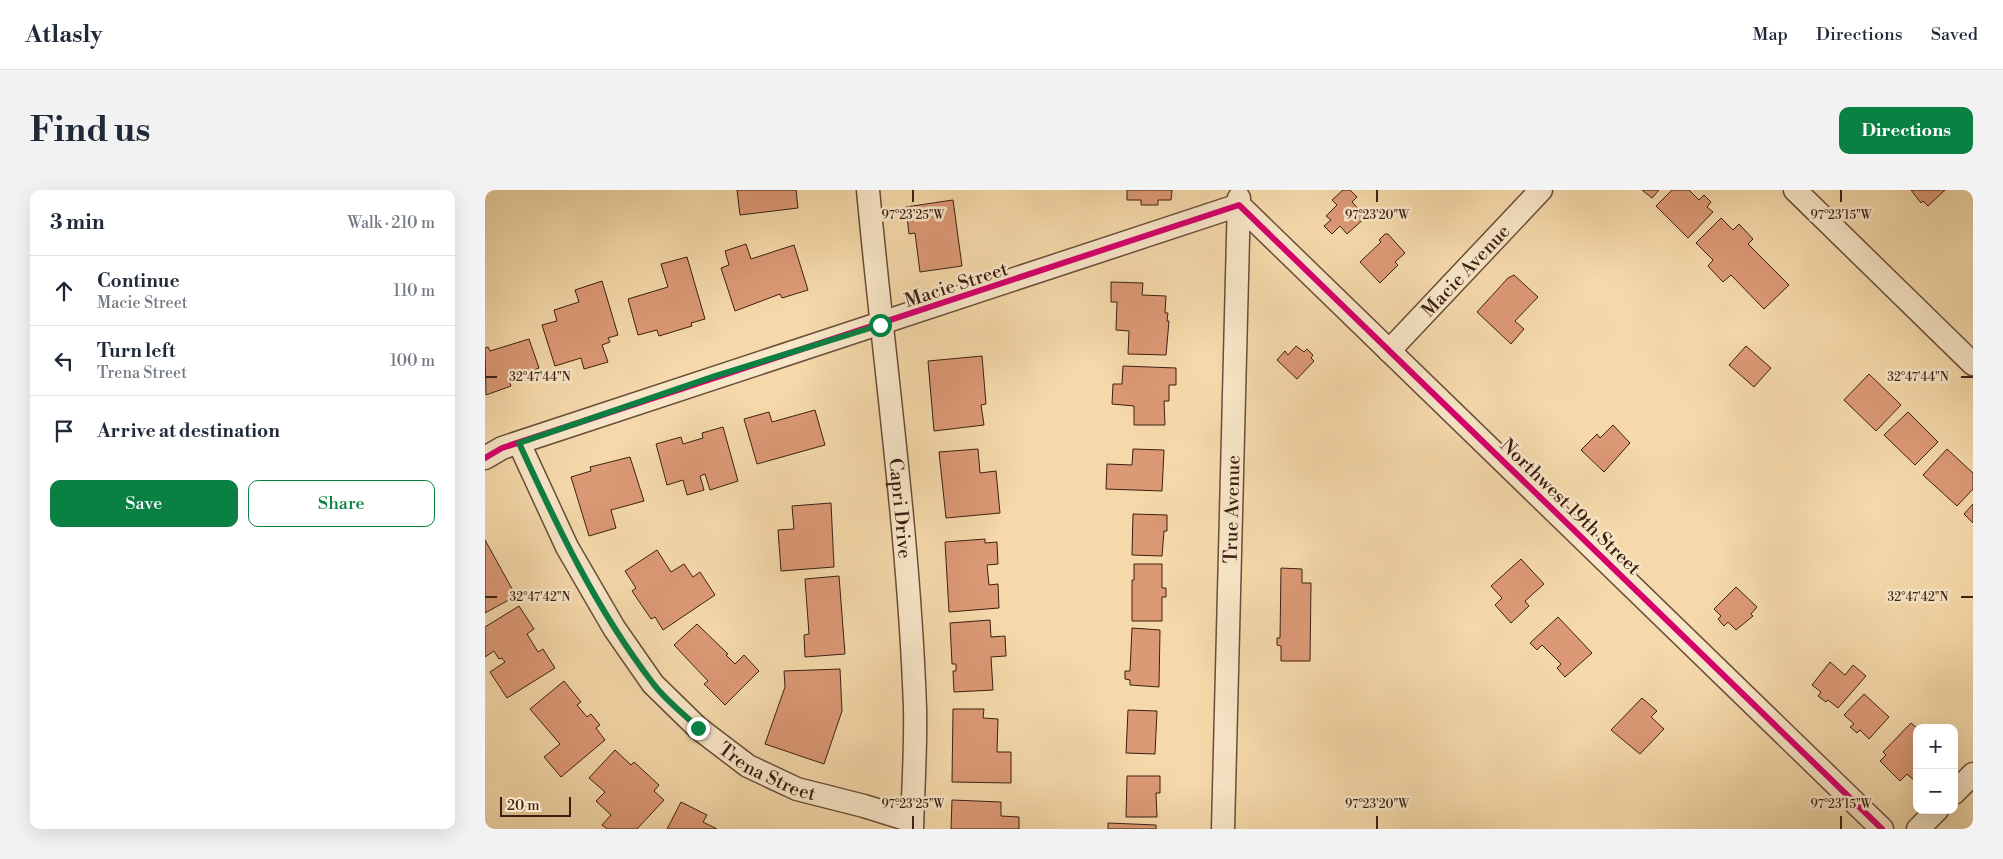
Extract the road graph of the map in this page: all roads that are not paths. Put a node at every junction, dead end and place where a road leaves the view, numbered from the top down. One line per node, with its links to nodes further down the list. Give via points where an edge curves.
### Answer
1 (868, 190): 5 (street, Capri Drive)
2 (1541, 190): 6 (street, Macie Avenue)
3 (1795, 190): 7 (street)
4 (1239, 198): 5 (street, Macie Street); 6 (street, Northwest 19th Street); 14 (street, True Avenue)
5 (880, 325): 8 (street, Macie Street, via 715,376); 13 (street, Capri Drive, via 904,528 915,710)
6 (1389, 352): 15 (street, Northwest 19th Street)
7 (1973, 364)
8 (519, 443): 9 (street, Macie Street); 13 (street, Trena Street, via 567,547 615,628 653,684 698,728 748,766 797,789 864,806)
9 (485, 458)
10 (1973, 774): 11 (street)
11 (1958, 789)
12 (1933, 814): 16 (street)
13 (912, 825)
14 (1223, 829)
15 (1881, 829)
16 (1918, 829)

